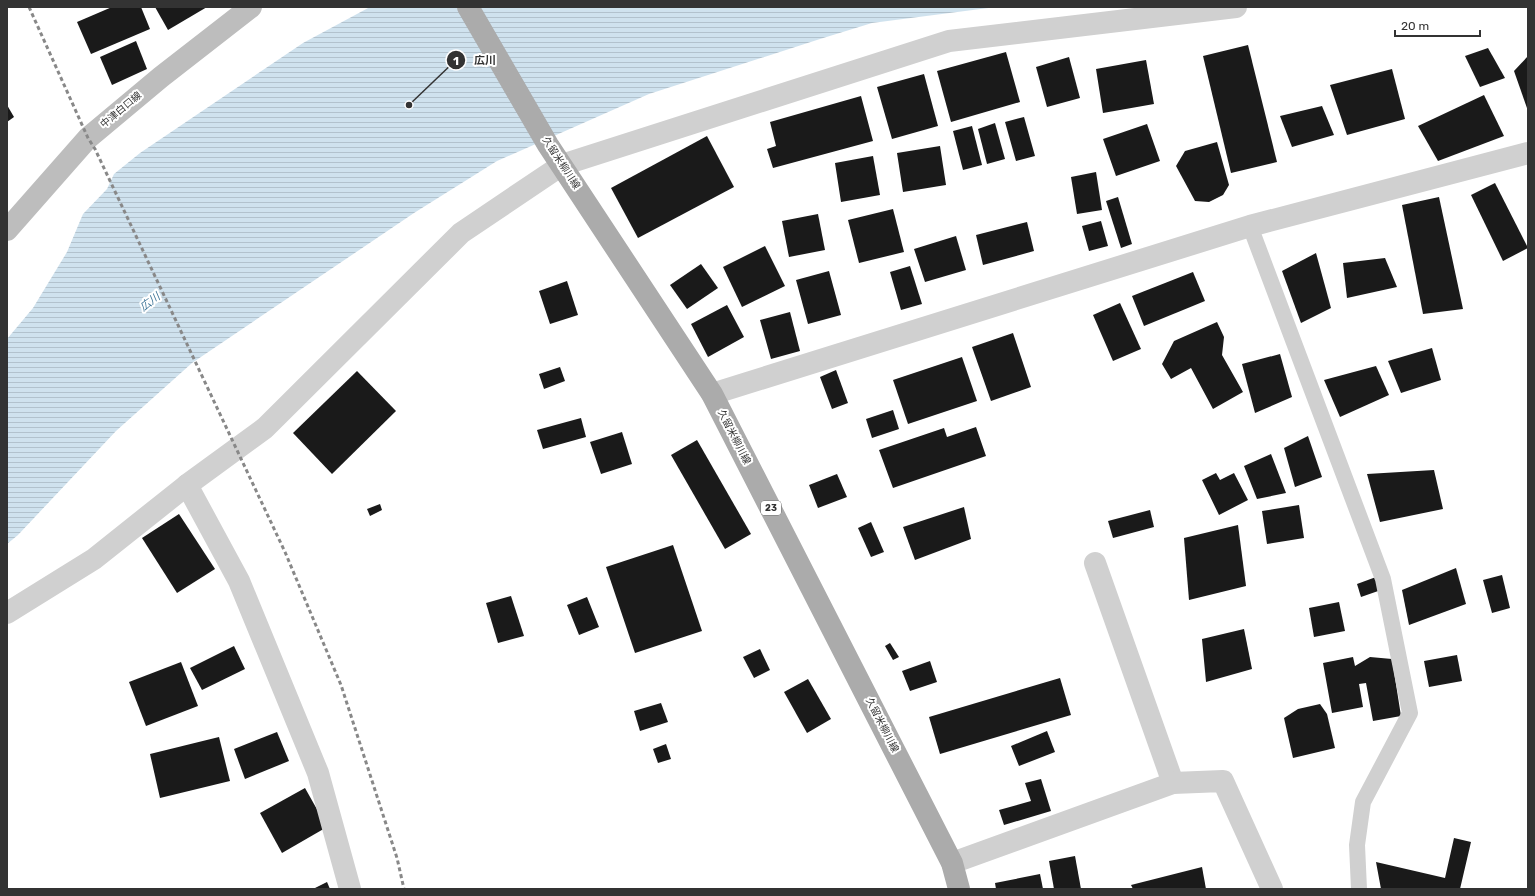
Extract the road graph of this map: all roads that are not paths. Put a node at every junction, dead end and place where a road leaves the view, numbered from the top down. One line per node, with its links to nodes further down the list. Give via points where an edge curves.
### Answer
1 (251, 7): 7 (main road, 中津白口線, via 88,138)
2 (468, 7): 5 (main road, 久留米柳川線 / 23)
3 (1236, 7): 5 (street, via 949,42)
4 (1528, 153): 6 (street)
5 (562, 165): 8 (main road, 久留米柳川線 / 23); 9 (street, via 461,234 265,428)
6 (1250, 226): 8 (street); 17 (lane, via 1383,579 1410,713 1363,802 1357,845)
7 (7, 230)
8 (712, 394): 13 (main road, 久留米柳川線 / 23)
9 (187, 485): 11 (street, via 94,559); 14 (street, via 239,581 318,773)
10 (1095, 563): 12 (street)
11 (7, 613)
12 (1173, 783): 13 (street); 16 (street, via 1223,781)
13 (952, 863): 15 (main road, 久留米柳川線 / 23)
14 (350, 889)
15 (959, 889)
16 (1272, 889)
17 (1359, 889)

